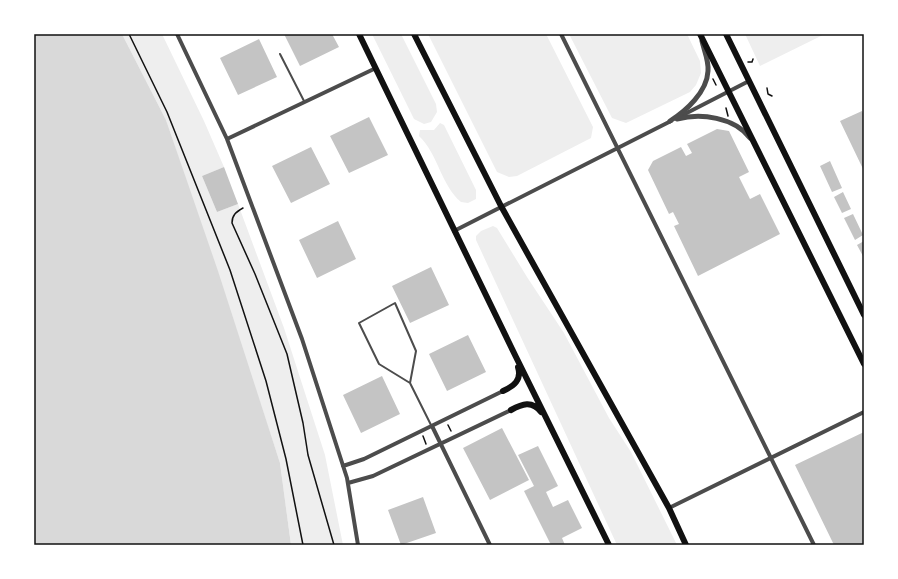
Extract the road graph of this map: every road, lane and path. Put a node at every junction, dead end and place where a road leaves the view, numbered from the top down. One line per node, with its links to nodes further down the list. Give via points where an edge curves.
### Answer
1 (129, 34): 48 (path, via 167,112 230,270 266,381)
2 (177, 34): 24 (street)
3 (359, 34): 13 (main road)
4 (414, 34): 27 (main road)
5 (561, 34): 26 (street)
6 (700, 34): 16 (main road); 23 (street, via 708,65 708,77 688,107)
7 (726, 34): 14 (main road)
8 (280, 54): 20 (lane)
9 (753, 59): 11 (path)
10 (748, 62): 11 (path)
11 (752, 62): 12 (path)
12 (755, 65)
13 (376, 68): 20 (street); 29 (main road)
14 (749, 81): 16 (street); 30 (main road)
15 (766, 88): 17 (path)
16 (728, 92): 23 (street); 25 (main road)
17 (768, 94): 18 (path); 19 (path)
18 (763, 96)
19 (772, 96)
20 (304, 102): 24 (street)
21 (726, 108): 22 (path)
22 (728, 118)
23 (672, 120): 25 (street, via 696,116 727,121 740,129); 26 (street)
24 (227, 139): 45 (street, via 302,339)
25 (754, 144): 32 (main road)
26 (618, 148): 27 (street); 44 (street)
27 (501, 206): 29 (street); 47 (main road)
28 (243, 208): 49 (path, via 232,217 232,223 287,354 308,455)
29 (454, 231): 31 (main road)
30 (864, 315)
31 (516, 357): 34 (main road, via 518,381); 37 (main road)
32 (864, 364)
33 (410, 383): 33 (lane, via 416,351 395,303 359,322 379,364); 39 (lane)
34 (503, 391): 39 (street)
35 (511, 410): 37 (main road, via 523,404 533,405); 43 (street)
36 (864, 412): 44 (street)
37 (545, 416): 52 (main road)
38 (448, 423): 40 (path)
39 (432, 426): 43 (street); 45 (street, via 364,459)
40 (451, 432)
41 (422, 434): 42 (path)
42 (426, 444)
43 (441, 445): 46 (street, via 373,476); 51 (street)
44 (771, 458): 47 (street); 54 (street)
45 (343, 466): 46 (street)
46 (348, 483): 50 (street)
47 (669, 508): 53 (main road)
48 (304, 545)
49 (334, 545)
50 (358, 545)
51 (490, 545)
52 (610, 545)
53 (686, 545)
54 (814, 545)

